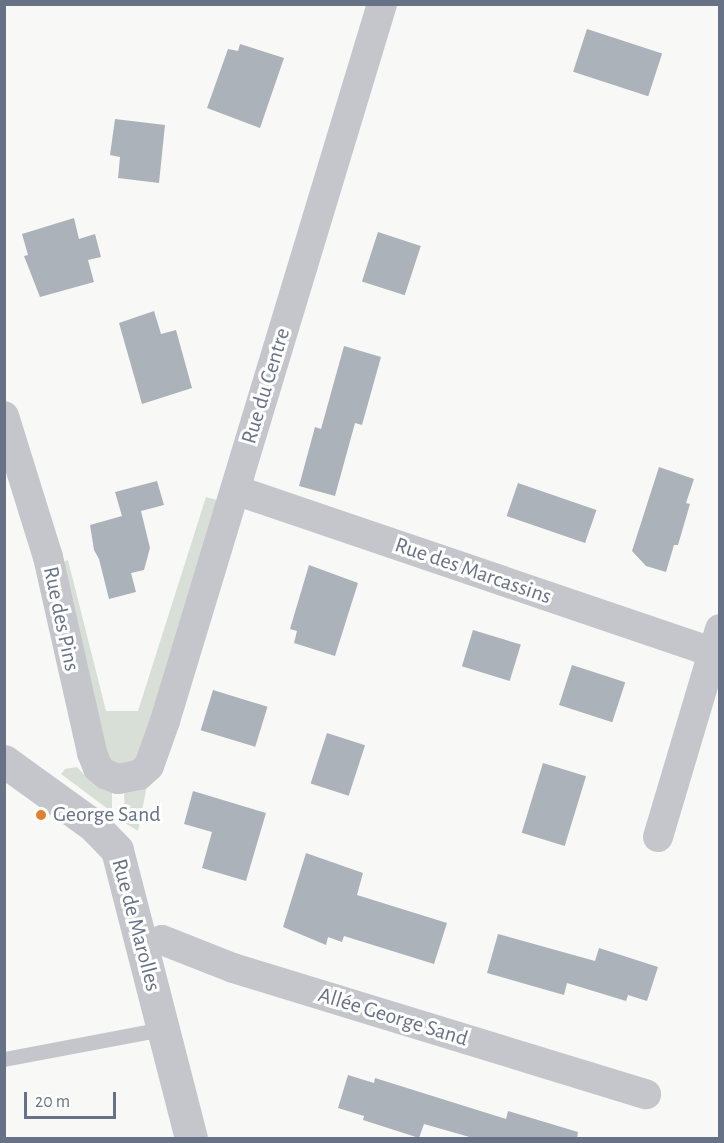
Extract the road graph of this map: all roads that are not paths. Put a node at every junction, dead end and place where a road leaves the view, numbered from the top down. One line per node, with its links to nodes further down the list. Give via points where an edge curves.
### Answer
1 (382, 4): 3 (street, Rue du Centre)
2 (4, 416): 6 (street, Rue des Pins, via 48,557 98,768 118,779 139,775)
3 (235, 490): 4 (street, Rue des Marcassins); 6 (street, Rue du Centre)
4 (716, 640): 7 (street, Rue des Marcassins)
5 (4, 761): 8 (street, Rue de Marolles, via 94,826 117,850)
6 (149, 766)
7 (658, 837)
8 (142, 947): 9 (street, Rue de Marolles); 11 (street, Allée George Sand, via 162,940 233,968)
9 (163, 1029): 10 (lane); 12 (street, Rue de Marolles)
10 (4, 1059)
11 (646, 1094)
12 (191, 1138)

